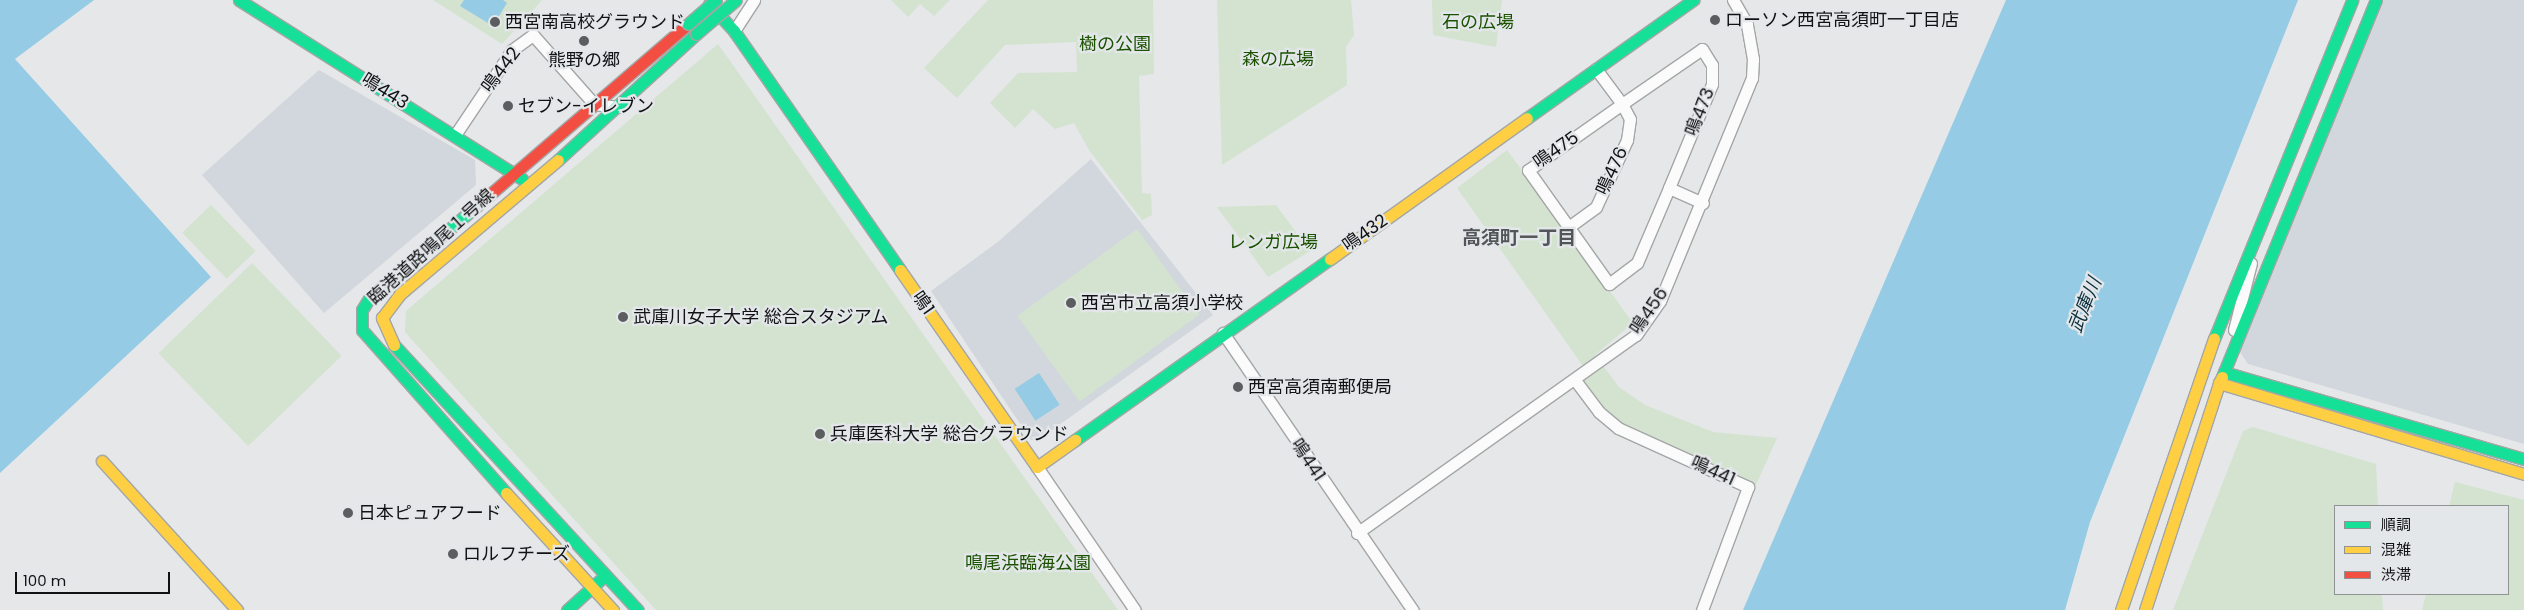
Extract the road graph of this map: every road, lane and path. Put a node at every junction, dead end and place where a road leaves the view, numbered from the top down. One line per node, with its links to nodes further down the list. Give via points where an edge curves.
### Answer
1 (240, 0): 15 (street, 鳴443)
2 (705, 0): 10 (street, 鳴1)
3 (716, 0): 12 (street, 臨港道路鳴尾１号線, bridge)
4 (736, 0): 14 (street, 臨港道路鳴尾１号線, bridge)
5 (754, 0): 10 (street)
6 (1693, 0): 11 (street, 鳴432)
7 (1733, 0): 19 (street, 鳴456, via 1747,24 1754,59 1752,78)
8 (2352, 0): 21 (street)
9 (2376, 0): 23 (street)
10 (734, 31): 29 (street, 鳴1)
11 (1596, 69): 13 (street); 22 (street, 鳴432)
12 (594, 104): 14 (street); 15 (street, 鳴442, via 533,34 512,50); 16 (street, 臨港道路鳴尾１号線)
13 (1622, 104): 18 (street, 鳴473, via 1702,49 1712,65 1712,84); 20 (street, 鳴476, via 1630,119 1627,140 1596,207); 20 (street, 鳴475, via 1528,170)
14 (618, 107): 17 (street, 臨港道路鳴尾１号線)
15 (455, 135): 16 (street, 鳴443)
16 (514, 172): 17 (street, 鳴443); 35 (street, 臨港道路鳴尾１号線, via 370,297 362,310 362,330)
17 (529, 186): 33 (street, 臨港道路鳴尾１号線, via 389,305 382,329)
18 (1669, 188): 19 (street); 20 (street, 鳴475, via 1637,263 1609,284)
19 (1703, 203): 25 (street, 鳴456, via 1660,300 1636,335)
20 (1570, 226)
21 (2250, 252): 23 (street); 44 (street, via 2162,475)
22 (1223, 333): 29 (street, 鳴432); 32 (street, 鳴441)
23 (2233, 349): 24 (street)
24 (2224, 372): 26 (street); 27 (street)
25 (1575, 380): 32 (street, 鳴456); 43 (street, 鳴441, via 1599,412 1618,428 1748,487)
26 (2219, 384): 30 (street); 31 (street)
27 (2524, 459)
28 (102, 461): 36 (street)
29 (1037, 467): 41 (street, 鳴1)
30 (2524, 474)
31 (2174, 520): 45 (street, via 2163,530); 46 (street)
32 (1357, 533): 42 (street, 鳴441)
33 (606, 575): 34 (street, 臨港道路鳴尾１号線); 35 (street)
34 (614, 584): 35 (street); 40 (street, 臨港道路鳴尾１号線)
35 (596, 591): 37 (street); 38 (street); 39 (street, 臨港道路鳴尾１号線)
36 (237, 610)
37 (567, 610)
38 (583, 610)
39 (613, 610)
40 (638, 610)
41 (1135, 610)
42 (1414, 610)
43 (1702, 610)
44 (2121, 610)
45 (2136, 610)
46 (2146, 610)

